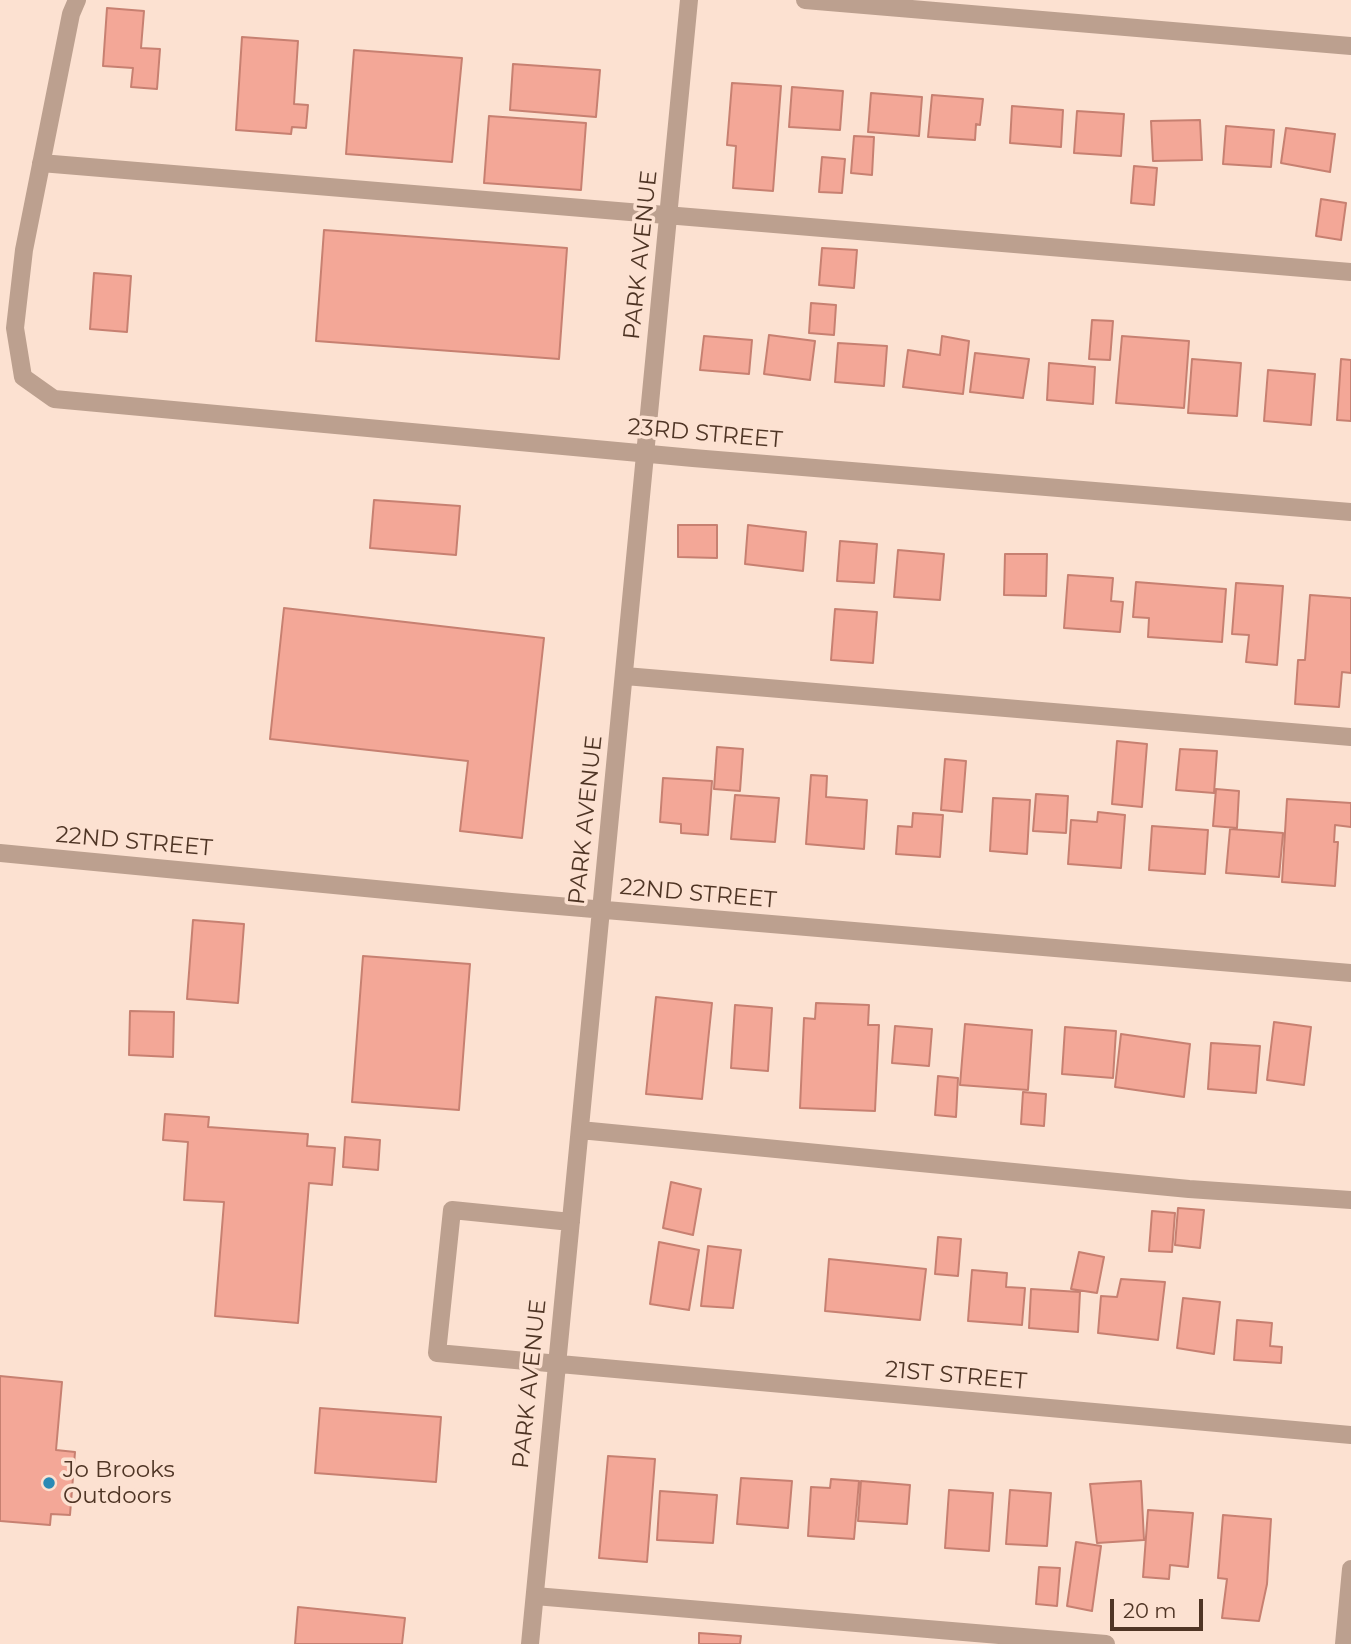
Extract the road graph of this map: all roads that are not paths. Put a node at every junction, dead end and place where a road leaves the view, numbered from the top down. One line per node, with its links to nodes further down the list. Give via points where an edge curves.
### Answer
1 (77, 0): 5 (street)
2 (689, 0): 6 (street, PARK AVENUE)
3 (805, 0): 4 (street)
4 (1351, 46)
5 (41, 163): 6 (street); 8 (street, 23RD STREET, via 15,328 23,377 54,400)
6 (670, 215): 7 (street); 8 (street, PARK AVENUE)
7 (1351, 272)
8 (646, 454): 9 (street, 23RD STREET); 10 (street, PARK AVENUE)
9 (1351, 512)
10 (625, 676): 11 (street); 13 (street, PARK AVENUE)
11 (1351, 737)
12 (0, 853): 13 (street, 22ND STREET)
13 (601, 910): 14 (street, 22ND STREET); 15 (street, PARK AVENUE)
14 (1351, 973)
15 (580, 1130): 16 (street, via 1189,1189); 17 (street, PARK AVENUE)
16 (1351, 1200)
17 (571, 1222): 18 (street, PARK AVENUE); 18 (street, 21ST STREET, via 452,1210 436,1353)
18 (556, 1365): 19 (street, 21ST STREET); 21 (street, PARK AVENUE)
19 (1351, 1435)
20 (1351, 1569): 24 (street)
21 (535, 1596): 22 (street, PARK AVENUE); 23 (street)
22 (530, 1644)
23 (1106, 1644)
24 (1344, 1644)

